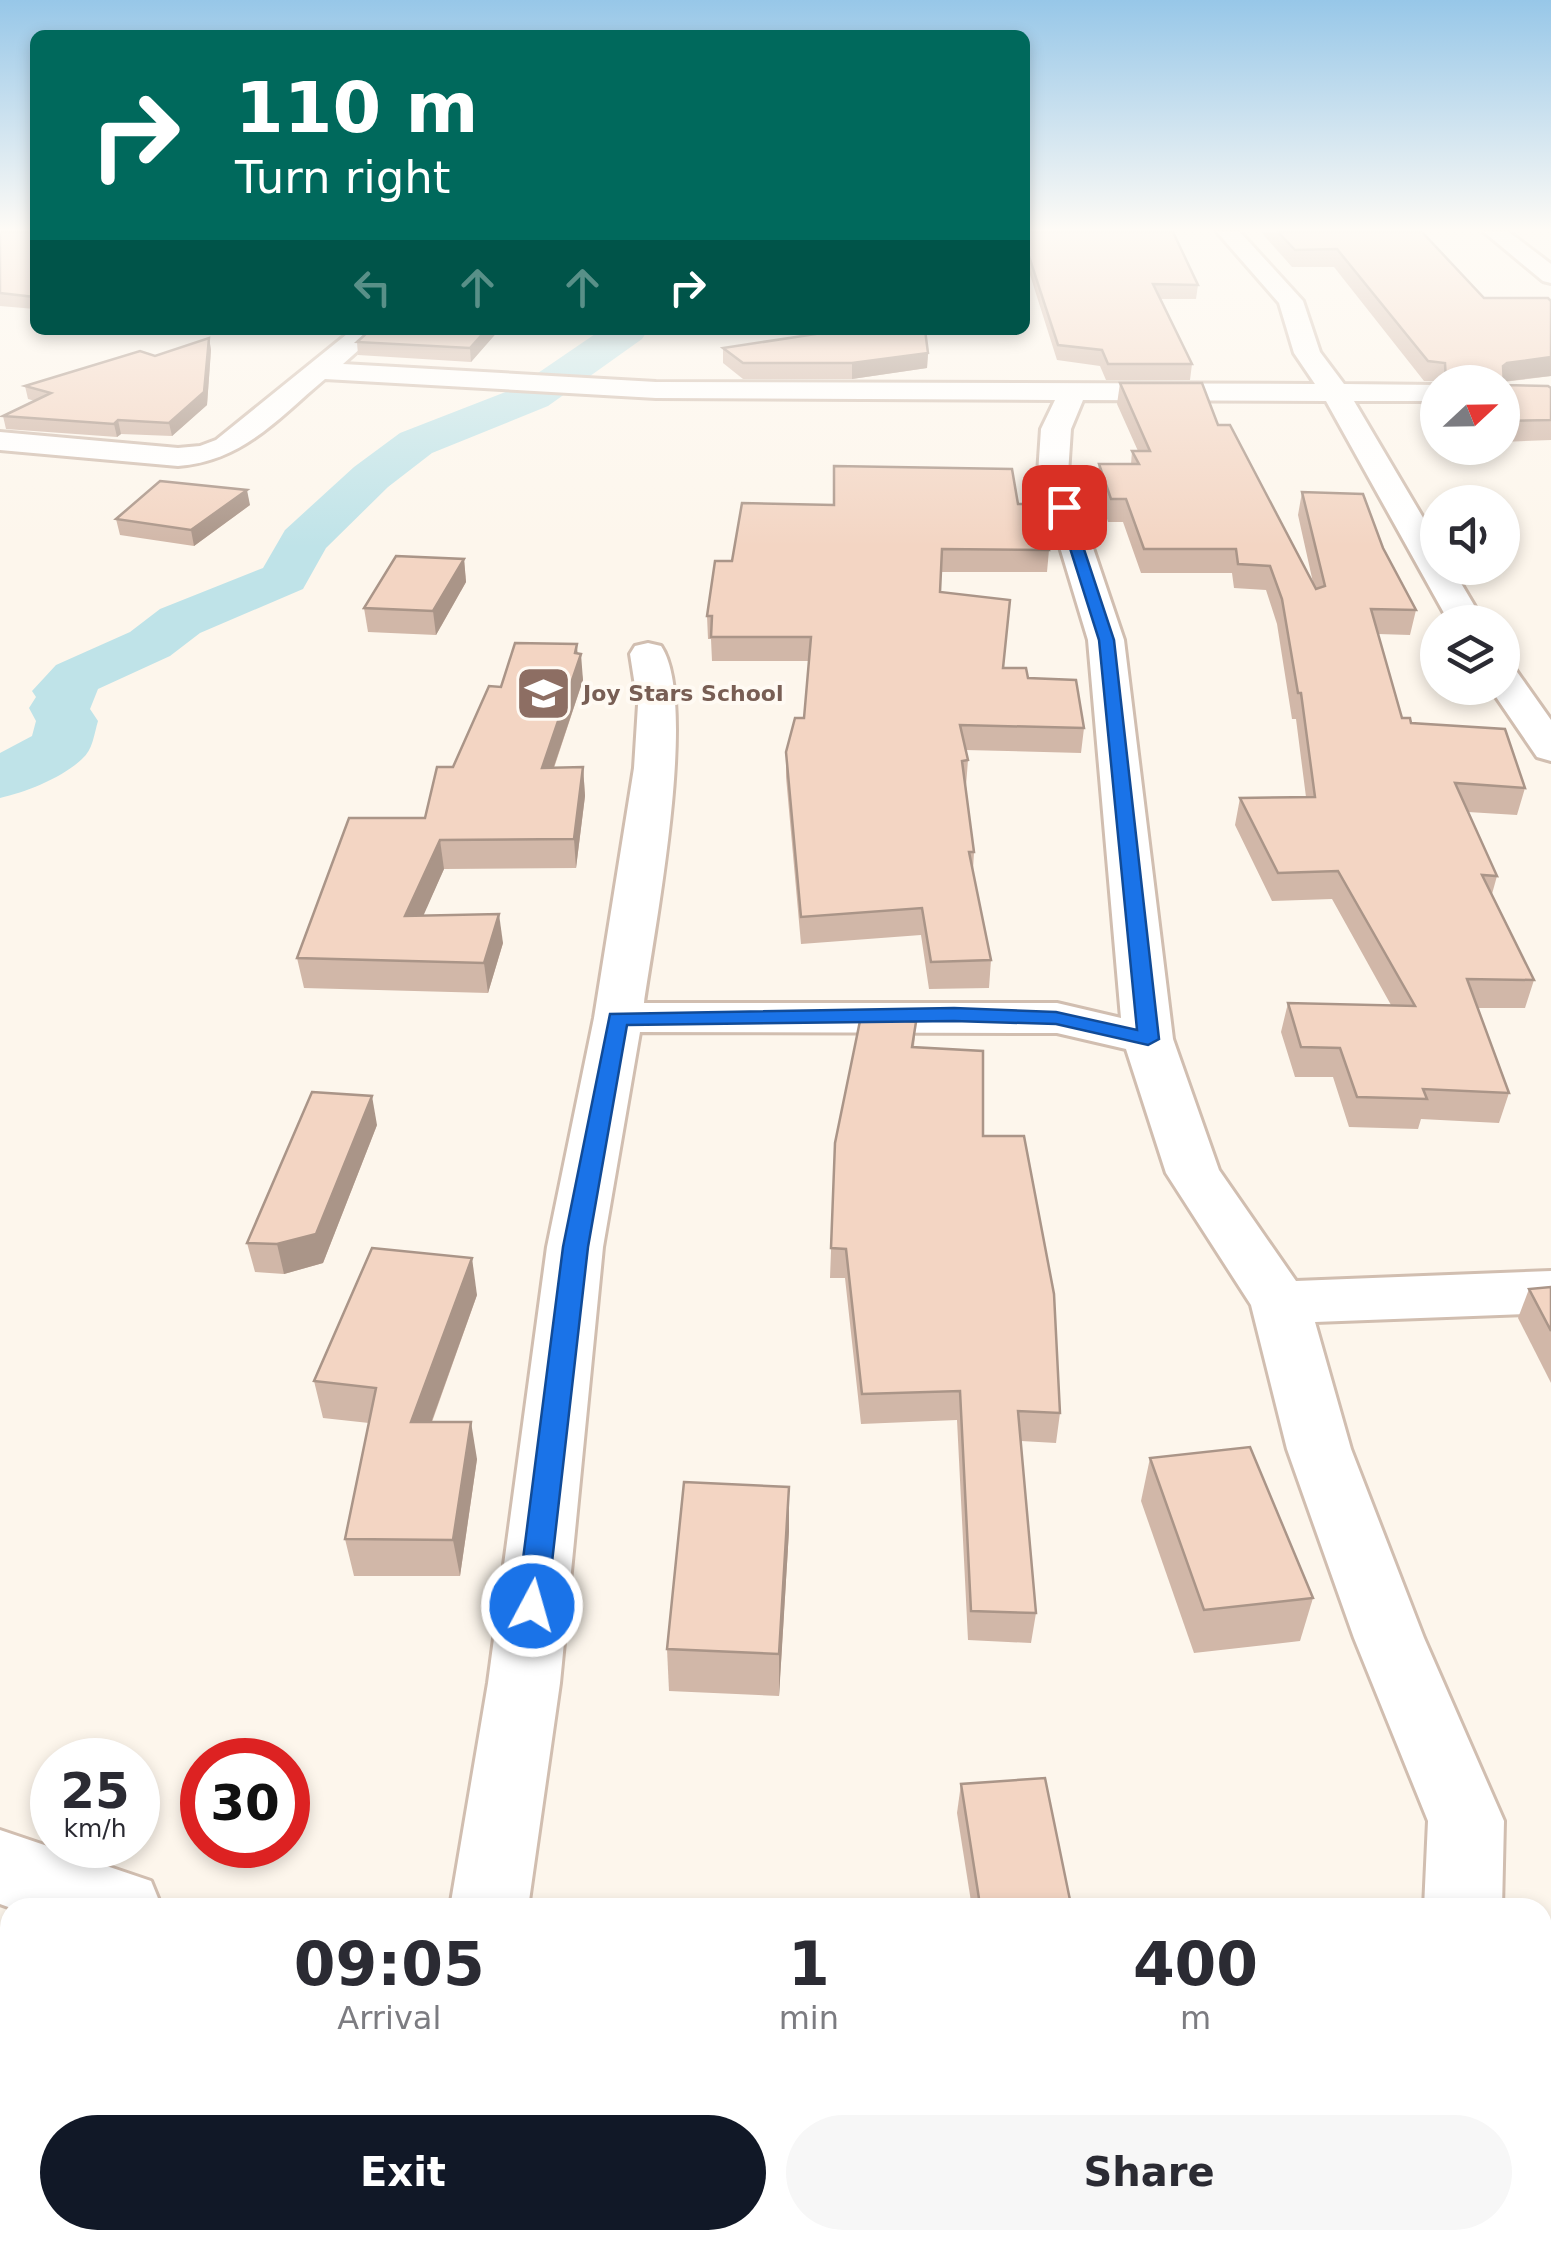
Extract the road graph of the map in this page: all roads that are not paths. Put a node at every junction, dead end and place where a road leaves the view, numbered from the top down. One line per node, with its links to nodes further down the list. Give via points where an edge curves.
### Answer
1 (360, 337): 3 (street)
2 (1303, 337): 5 (street)
3 (321, 371): 4 (street, via 656,390); 7 (street, via 205,456)
4 (1072, 392): 5 (street); 13 (street, via 1056,429 1053,474 1106,640)
5 (1334, 392): 6 (street); 8 (street)
6 (1420, 393)
7 (0, 441)
8 (1456, 605)
9 (648, 654): 12 (street, via 657,704 654,768)
10 (1520, 704): 11 (street)
11 (1551, 749)
12 (618, 1018): 13 (street, via 1056,1018); 18 (street, via 575,1247 524,1683)
13 (1148, 1039): 15 (street, via 1193,1173)
14 (1551, 1292): 15 (street)
15 (1280, 1302): 19 (street, via 1318,1449 1466,1820)
16 (0, 1866): 17 (street)
17 (94, 1898)
18 (491, 1898)
19 (1463, 1898)

